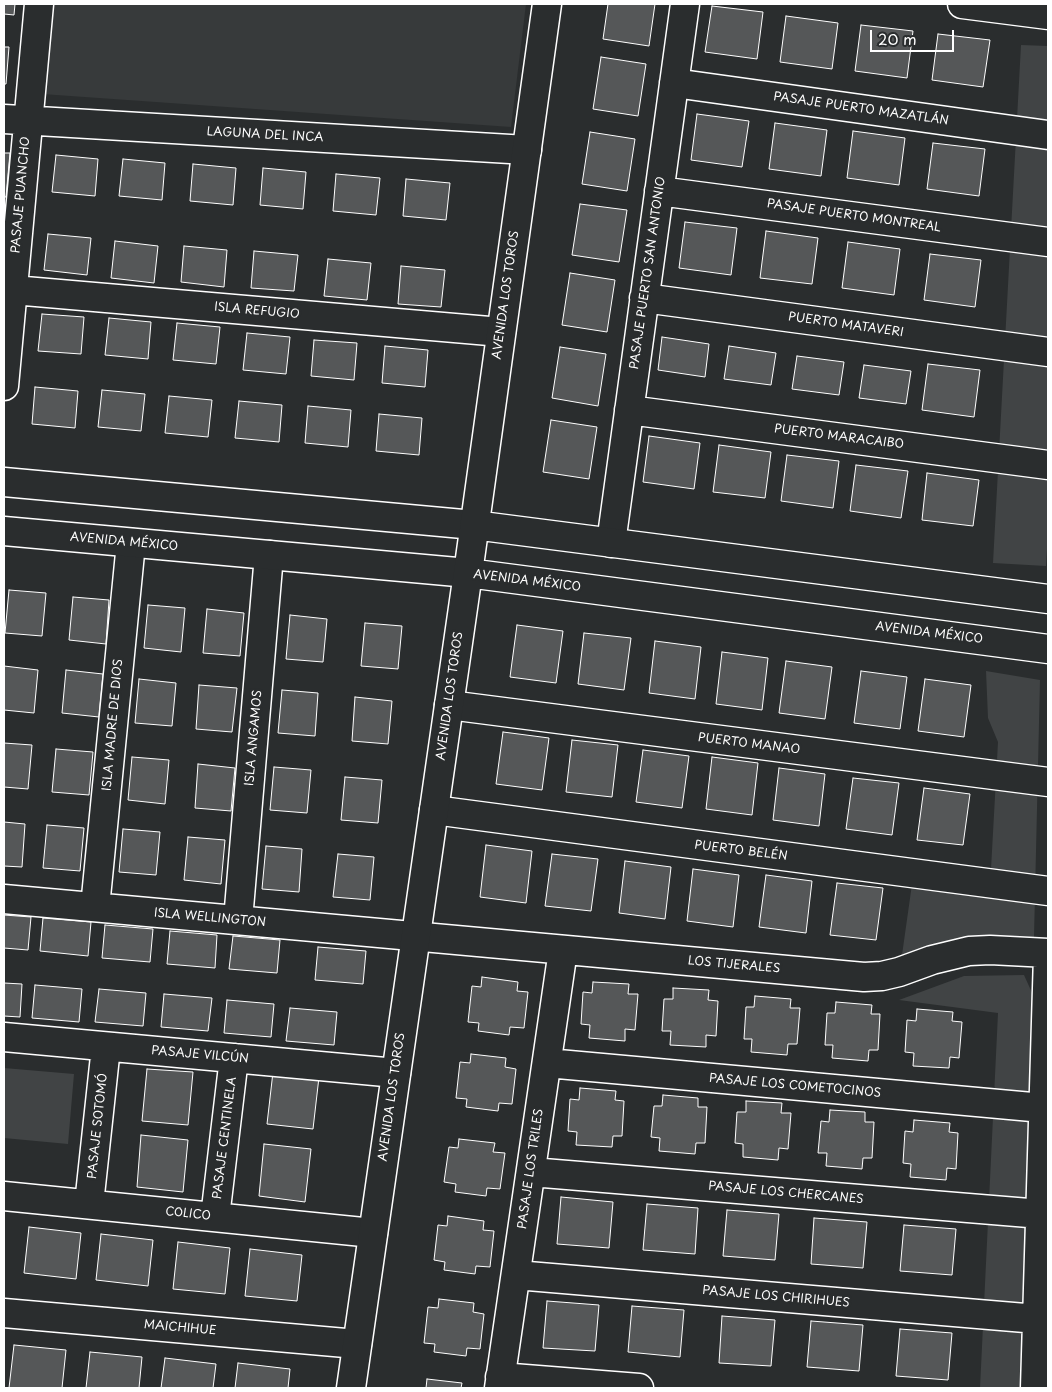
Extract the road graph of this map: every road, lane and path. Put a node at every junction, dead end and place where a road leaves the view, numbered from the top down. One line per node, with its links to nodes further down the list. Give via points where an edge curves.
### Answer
1 (39, 4): 7 (street, PASAJE PUANCHO)
2 (547, 4): 9 (street, AVENIDA LOS TOROS)
3 (684, 4): 6 (street, PASAJE PUERTO SAN ANTONIO)
4 (962, 4): 5 (street)
5 (1048, 15)
6 (674, 83): 8 (street, PASAJE PUERTO MAZATLÁN); 10 (street, PASAJE PUERTO SAN ANTONIO)
7 (16, 120): 9 (street, LAGUNA DEL INCA); 12 (street, PASAJE PUANCHO)
8 (1048, 135)
9 (527, 150): 14 (street, AVENIDA LOS TOROS)
10 (659, 191): 11 (street, PASAJE PUERTO MONTREAL); 13 (street, PASAJE PUERTO SAN ANTONIO)
11 (1048, 242)
12 (13, 290): 14 (street, ISLA REFUGIO); 16 (street, PASAJE PUANCHO)
13 (644, 298): 15 (street, PUERTO MATAVERI); 17 (street, PASAJE PUERTO SAN ANTONIO)
14 (501, 332): 20 (street, AVENIDA LOS TOROS)
15 (1048, 352)
16 (4, 386)
17 (629, 410): 18 (street, PUERTO MARACAIBO); 23 (street, PASAJE PUERTO SAN ANTONIO)
18 (1048, 465)
19 (4, 482): 20 (street)
20 (474, 525): 23 (street); 25 (street, AVENIDA LOS TOROS)
21 (4, 531): 22 (street, AVENIDA MÉXICO)
22 (131, 543): 24 (street, AVENIDA MÉXICO); 33 (street, ISLA MADRE DE DIOS)
23 (611, 543): 26 (street)
24 (269, 555): 25 (street, AVENIDA MÉXICO); 34 (street, ISLA ANGAMOS)
25 (468, 573): 27 (street, AVENIDA MÉXICO); 28 (street, AVENIDA LOS TOROS)
26 (1048, 599)
27 (1048, 649)
28 (449, 705): 29 (street, PUERTO MANAO); 30 (street, AVENIDA LOS TOROS)
29 (1048, 782)
30 (434, 810): 31 (street, PUERTO BELÉN); 35 (street, AVENIDA LOS TOROS)
31 (1048, 890)
32 (4, 899): 33 (street, ISLA WELLINGTON)
33 (96, 907): 34 (street, ISLA WELLINGTON)
34 (238, 920): 35 (street, ISLA WELLINGTON)
35 (416, 937): 36 (street, LOS TIJERALES); 42 (street, AVENIDA LOS TOROS)
36 (563, 950): 37 (street, LOS TIJERALES, via 864,977 899,972 969,951); 41 (street, PASAJE LOS TRILES)
37 (1048, 954): 43 (street)
38 (4, 1038): 39 (street, PASAJE VILCÚN)
39 (106, 1047): 40 (street, PASAJE VILCÚN); 46 (street, PASAJE SOTOMÓ)
40 (234, 1058): 42 (street, PASAJE VILCÚN); 48 (street, PASAJE CENTINELA)
41 (547, 1063): 43 (street, PASAJE LOS COMETOCINOS); 44 (street, PASAJE LOS TRILES)
42 (396, 1073): 49 (street, AVENIDA LOS TOROS)
43 (1044, 1108): 47 (street)
44 (531, 1172): 47 (street, PASAJE LOS CHERCANES); 50 (street, PASAJE LOS TRILES)
45 (4, 1196): 46 (street, COLICO)
46 (89, 1204): 48 (street, COLICO)
47 (1041, 1214): 52 (street)
48 (215, 1217): 49 (street, COLICO)
49 (373, 1233): 53 (street, AVENIDA LOS TOROS)
50 (516, 1275): 52 (street, PASAJE LOS CHIRIHUES); 54 (street, PASAJE LOS TRILES)
51 (4, 1312): 53 (street, MAICHIHUE)
52 (1037, 1318): 57 (street)
53 (357, 1344): 55 (street, AVENIDA LOS TOROS)
54 (500, 1383): 56 (street)
55 (351, 1388)
56 (639, 1388)
57 (1035, 1388)

